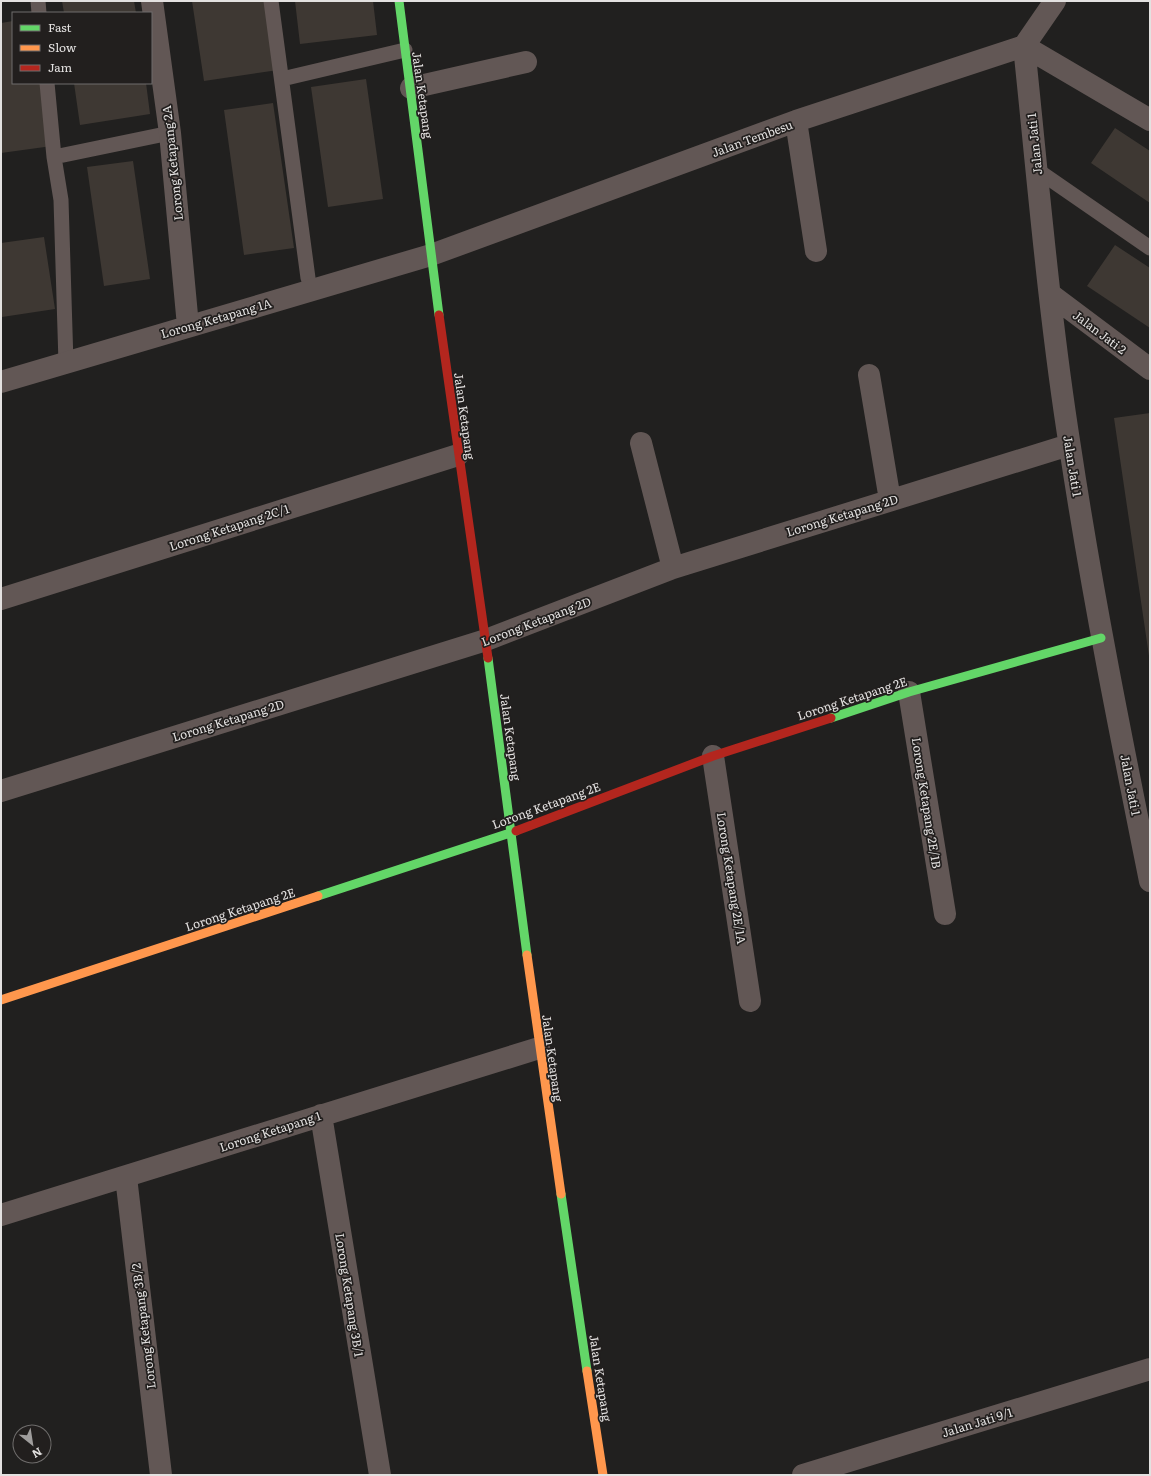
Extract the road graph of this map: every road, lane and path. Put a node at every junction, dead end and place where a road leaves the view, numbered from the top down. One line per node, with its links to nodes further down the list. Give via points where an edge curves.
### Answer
1 (38, 1): 6 (lane)
2 (152, 1): 15 (street, Lorong Ketapang 2A)
3 (271, 1): 10 (lane)
4 (399, 1): 8 (street, Jalan Ketapang)
5 (1055, 1): 7 (street)
6 (39, 12)
7 (1024, 46): 13 (street); 14 (street, Jalan Tembesu); 17 (street, Jalan Jati 1)
8 (405, 50): 10 (lane); 12 (street, Jalan Ketapang)
9 (526, 62): 12 (street)
10 (282, 79): 21 (lane)
11 (47, 84): 16 (lane)
12 (411, 88): 20 (street, Jalan Ketapang)
13 (1150, 120)
14 (796, 121): 19 (street); 20 (street, Jalan Tembesu)
15 (170, 132): 16 (lane); 23 (street, Lorong Ketapang 2A)
16 (54, 158): 24 (lane, via 61,200)
17 (1037, 170): 18 (lane); 22 (street, Jalan Jati 1)
18 (1150, 248)
19 (816, 251)
20 (431, 256): 23 (street, Lorong Ketapang 1A); 30 (street, Jalan Ketapang)
21 (308, 278)
22 (1050, 294): 25 (street, Jalan Jati 2); 29 (street, Jalan Jati 1)
23 (188, 326): 24 (street, Lorong Ketapang 1A)
24 (66, 363): 27 (street, Lorong Ketapang 1A)
25 (1150, 369)
26 (870, 376): 31 (street)
27 (1, 382)
28 (641, 443): 32 (street)
29 (1069, 445): 31 (street, Lorong Ketapang 2D); 34 (street, Jalan Jati 1)
30 (458, 455): 33 (street, Lorong Ketapang 2C/1); 35 (street, Jalan Ketapang)
31 (890, 500): 32 (street, Lorong Ketapang 2D)
32 (673, 568): 35 (street, Lorong Ketapang 2D)
33 (1, 599)
34 (1101, 638): 36 (street, Lorong Ketapang 2E); 40 (street, Jalan Jati 1)
35 (486, 640): 38 (street, Lorong Ketapang 2D); 39 (street, Jalan Ketapang)
36 (909, 692): 37 (street, Lorong Ketapang 2E); 41 (street, Lorong Ketapang 2E/1B)
37 (714, 756): 39 (street, Lorong Ketapang 2E); 43 (street, Lorong Ketapang 2E/1A)
38 (1, 791)
39 (512, 832): 42 (street, Lorong Ketapang 2E); 44 (street, Jalan Ketapang)
40 (1150, 881)
41 (945, 914)
42 (1, 1000)
43 (750, 1001)
44 (539, 1048): 45 (street, Lorong Ketapang 1); 51 (street, Jalan Ketapang)
45 (321, 1115): 46 (street, Lorong Ketapang 1); 50 (street, Lorong Ketapang 3B/1)
46 (126, 1177): 47 (street, Lorong Ketapang 1); 49 (street, Lorong Ketapang 3B/2)
47 (1, 1215)
48 (1150, 1370): 52 (street, Jalan Jati 9/1)
49 (161, 1475)
50 (380, 1475)
51 (603, 1475)
52 (803, 1475)

